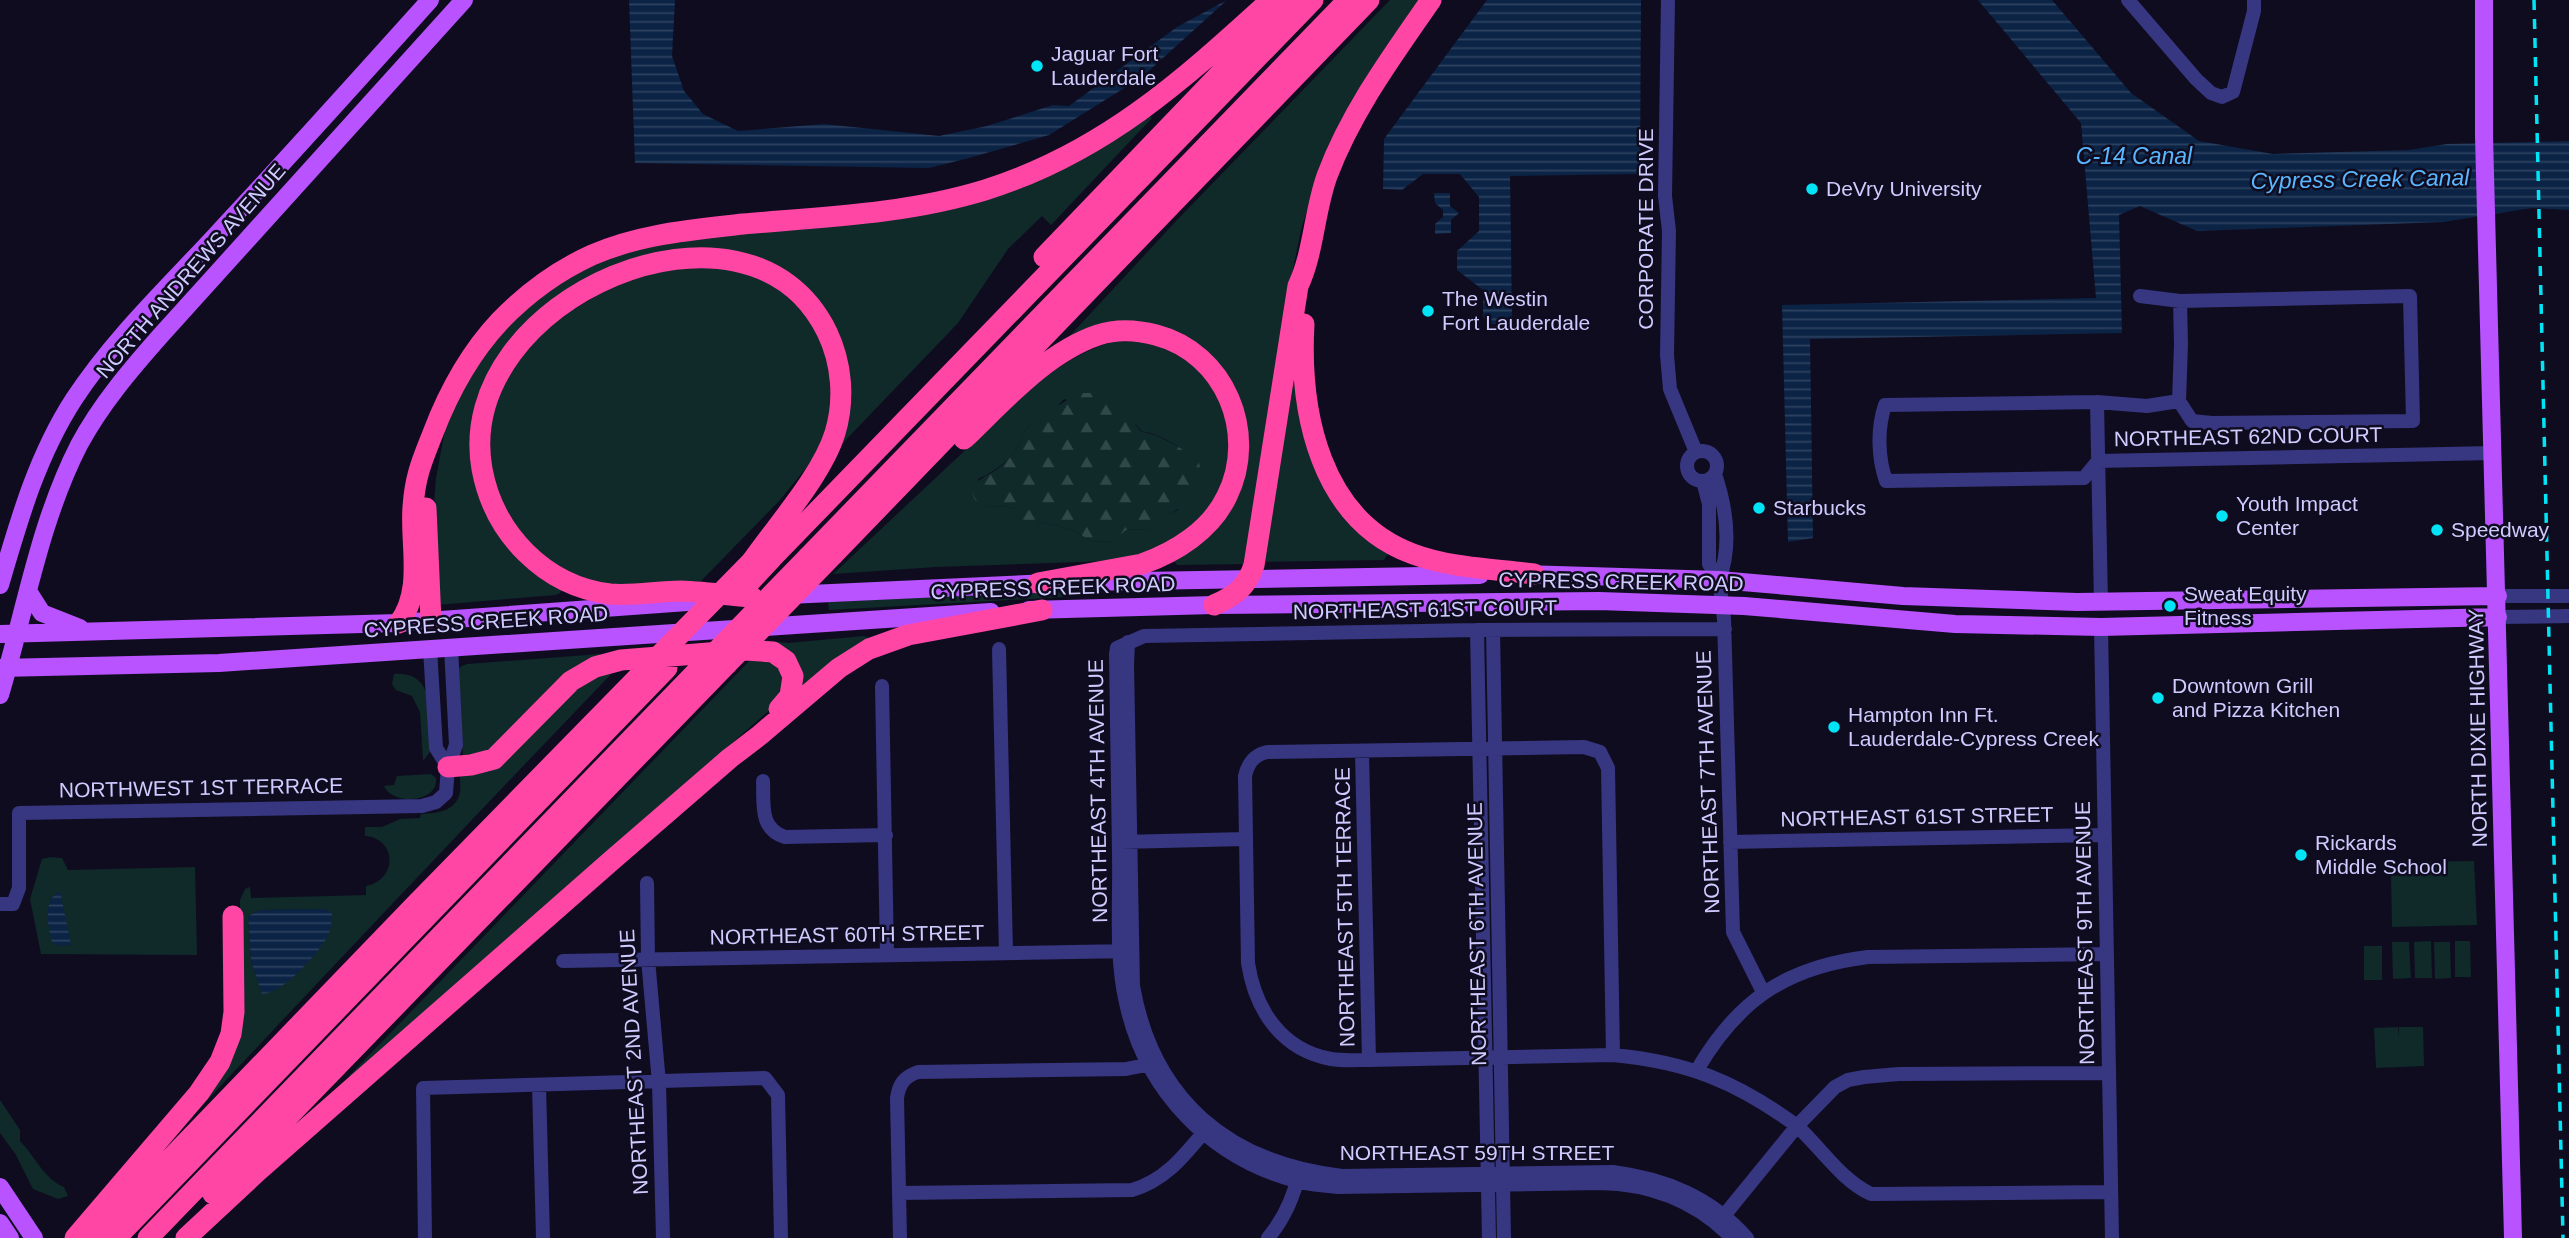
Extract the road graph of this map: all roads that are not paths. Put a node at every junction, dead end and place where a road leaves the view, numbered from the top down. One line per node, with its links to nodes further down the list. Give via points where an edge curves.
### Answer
1 (430, 0): 29 (main road, NORTH ANDREWS AVENUE, via 108,350 40,460)
2 (464, 0): 30 (main road, NORTH ANDREWS AVENUE, via 121,382 66,473)
3 (1271, 0): 18 (highway, via 1135,116 1071,155 1012,180 905,208 650,236 577,262 528,295 488,335 456,381)
4 (1291, 0): 24 (highway)
5 (1313, 0): 24 (highway)
6 (1348, 0): 101 (highway, bridge)
7 (1369, 0): 23 (highway)
8 (1431, 0): 13 (highway, via 1345,136 1322,190)
9 (1668, 0): 19 (street, CORPORATE DRIVE, via 1667,355 1670,389)
10 (2128, 0): 12 (street, via 2196,79 2221,97 2233,92)
11 (2484, 0): 20 (main road, NORTH DIXIE HIGHWAY)
12 (2254, 5)
13 (1306, 270): 25 (highway, via 1303,355 1308,410 1321,459 1346,503 1373,532 1413,554); 26 (highway, via 1298,286)
14 (2140, 296): 15 (street)
15 (2180, 301): 16 (street); 16 (street, via 2410,296 2413,421 2212,423 2192,421)
16 (2179, 401): 17 (street, via 2147,405)
17 (2097, 402): 21 (street); 21 (street, NORTHEAST 62ND COURT, via 1885,405 1880,419 1881,466 1886,481 2084,478)
18 (433, 433): 40 (highway, via 426,508); 42 (highway, via 420,462 414,493 412,598)
19 (1696, 452): 22 (street, via 1713,456 1717,465); 22 (street, via 1689,458 1688,472 1694,479)
20 (2493, 453): 21 (street, NORTHEAST 62ND COURT); 31 (main road, NORTH DIXIE HIGHWAY)
21 (2098, 461): 35 (street)
22 (1709, 477): 27 (street, via 1709,564)
23 (881, 506): 28 (highway, via 1073,346 1110,332 1134,331 1171,340 1194,353 1220,381 1238,426 1236,472 1218,512 1186,543 1157,559); 102 (highway, bridge)
24 (761, 560): 33 (highway, via 820,465 838,422 841,387 834,349 802,296 772,274 748,264 707,257 677,260 600,283 527,334 489,390 480,440 490,497 517,544 543,568 593,590); 55 (highway, bridge)
25 (1534, 574): 26 (main road, CYPRESS CREEK ROAD); 27 (main road, CYPRESS CREEK ROAD)
26 (1249, 579): 28 (main road, CYPRESS CREEK ROAD); 36 (highway, via 1239,592)
27 (1719, 580): 35 (main road, CYPRESS CREEK ROAD, via 1903,596); 37 (street)
28 (1038, 583): 33 (main road, CYPRESS CREEK ROAD)
29 (0, 584)
30 (28, 591): 48 (main road, via 42,613); 49 (main road, NORTH ANDREWS AVENUE)
31 (2498, 596): 32 (street); 34 (main road, CYPRESS CREEK ROAD); 41 (main road, NORTH DIXIE HIGHWAY)
32 (2569, 596)
33 (752, 597): 40 (main road, CYPRESS CREEK ROAD)
34 (2140, 602): 35 (main road, CYPRESS CREEK ROAD); 44 (main road, via 2106,616)
35 (2101, 603): 43 (main road, via 2093,613)
36 (1214, 605): 37 (main road, CYPRESS CREEK ROAD, via 1589,601); 38 (main road, CYPRESS CREEK ROAD)
37 (1723, 605): 43 (main road, CYPRESS CREEK ROAD, via 1877,619); 45 (street, NORTHEAST 7TH AVENUE)
38 (1042, 610): 51 (main road, CYPRESS CREEK ROAD); 60 (highway, via 915,633 869,649 839,668)
39 (2569, 616): 41 (street)
40 (440, 621): 42 (main road, CYPRESS CREEK ROAD); 51 (main road); 52 (main road)
41 (2498, 622): 44 (main road, CYPRESS CREEK ROAD); 115 (main road, NORTH DIXIE HIGHWAY)
42 (399, 623): 48 (main road, CYPRESS CREEK ROAD)
43 (2047, 626): 44 (main road, CYPRESS CREEK ROAD)
44 (2101, 627): 64 (street, NORTHEAST 9TH AVENUE)
45 (1724, 629): 47 (street, NORTHEAST 61ST COURT); 67 (street, NORTHEAST 7TH AVENUE)
46 (1477, 630): 47 (street, NORTHEAST 61ST COURT); 50 (street, NORTHEAST 61ST COURT, via 1144,636); 58 (street, NORTHEAST 6TH AVENUE)
47 (1493, 630): 58 (street, NORTHEAST 6TH AVENUE)
48 (89, 632): 49 (main road, CYPRESS CREEK ROAD)
49 (8, 634): 54 (main road, NORTH ANDREWS AVENUE)
50 (1128, 642): 66 (street, NORTHEAST 4TH AVENUE)
51 (451, 648): 52 (main road, CYPRESS CREEK ROAD); 61 (street, NORTHWEST 1ST TERRACE, via 456,745)
52 (430, 649): 54 (main road, CYPRESS CREEK ROAD, via 219,663); 61 (street, via 436,748)
53 (999, 649): 72 (street)
54 (4, 668): 57 (main road, NORTH ANDREWS AVENUE)
55 (657, 669): 99 (highway, via 417,902); 100 (highway)
56 (882, 686): 63 (street)
57 (0, 695)
58 (1487, 750): 59 (street); 78 (street, via 1584,747 1600,752 1608,768); 79 (street, NORTHEAST 6TH AVENUE)
59 (1362, 752): 65 (street, via 1267,752 1252,760 1245,776); 80 (street, NORTHEAST 5TH TERRACE)
60 (730, 758): 61 (highway, via 790,696 792,671 778,654 746,650 604,664 571,681 494,759); 103 (highway)
61 (447, 767): 69 (street, NORTHWEST 1ST TERRACE, via 444,796 422,806 19,813 19,888)
62 (764, 781): 63 (street, via 764,818 771,831 785,837)
63 (887, 835): 73 (street)
64 (2104, 835): 67 (street, NORTHEAST 61ST STREET); 74 (street, NORTHEAST 9TH AVENUE)
65 (1245, 839): 66 (street); 80 (street, via 1248,963 1257,1001 1278,1031 1298,1046 1331,1059)
66 (1124, 842): 71 (street, NORTHEAST 4TH AVENUE)
67 (1730, 842): 77 (street, NORTHEAST 7TH AVENUE, via 1733,932)
68 (647, 883): 75 (street, NORTHEAST 2ND AVENUE)
69 (6, 904)
70 (233, 916): 98 (highway, via 234,1012 220,1062 199,1093)
71 (1126, 951): 72 (street, NORTHEAST 60TH STREET); 81 (street, NORTHEAST 4TH AVENUE, via 1125,1001)
72 (1006, 953): 73 (street, NORTHEAST 60TH STREET)
73 (887, 954): 75 (street, NORTHEAST 60TH STREET)
74 (2106, 954): 77 (street, via 1868,957 1813,968); 83 (street, NORTHEAST 9TH AVENUE)
75 (648, 959): 76 (street, NORTHEAST 60TH STREET); 84 (street, NORTHEAST 2ND AVENUE)
76 (563, 961)
77 (1763, 992): 82 (street, via 1726,1026)
78 (1613, 1055): 79 (street); 82 (street)
79 (1493, 1057): 80 (street); 89 (street, NORTHEAST 6TH AVENUE); 90 (street, NORTHEAST 6TH AVENUE)
80 (1369, 1060)
81 (1152, 1064): 87 (street, NORTHEAST 4TH AVENUE, via 1174,1103); 93 (street, via 1126,1069 918,1072 908,1076 897,1098)
82 (1697, 1070): 86 (street, via 1762,1101)
83 (2109, 1073): 86 (street, via 1864,1077 1835,1087); 92 (street, NORTHEAST 9TH AVENUE)
84 (659, 1083): 85 (street); 106 (street, NORTHEAST 2ND AVENUE); 107 (street, via 765,1079 778,1095)
85 (540, 1085): 104 (street, via 423,1088); 105 (street)
86 (1797, 1126): 92 (street, via 1848,1180 1871,1194); 94 (street)
87 (1206, 1129): 88 (street, NORTHEAST 59TH STREET, via 1238,1158); 93 (street, via 1163,1177 1132,1190)
88 (1298, 1176): 89 (street, NORTHEAST 59TH STREET, via 1338,1187); 109 (street)
89 (1488, 1179): 90 (street, NORTHEAST 59TH STREET); 110 (street, NORTHEAST 6TH AVENUE)
90 (1504, 1179): 94 (street, NORTHEAST 59TH STREET, via 1613,1172 1634,1175 1693,1194); 111 (street, NORTHEAST 6TH AVENUE)
91 (0, 1187): 97 (main road)
92 (2112, 1192): 114 (street, NORTHEAST 9TH AVENUE)
93 (899, 1193): 108 (street)
94 (1721, 1219): 112 (street, NORTHEAST 59TH STREET); 113 (street, NORTHEAST 59TH STREET)
95 (0, 1223): 96 (main road)
96 (10, 1238)
97 (34, 1238)
98 (75, 1238)
99 (94, 1238)
100 (116, 1238)
101 (148, 1238)
102 (170, 1238)
103 (186, 1238)
104 (425, 1238)
105 (543, 1238)
106 (663, 1238)
107 (781, 1238)
108 (900, 1238)
109 (1268, 1238)
110 (1489, 1238)
111 (1504, 1238)
112 (1732, 1238)
113 (1747, 1238)
114 (2112, 1238)
115 (2513, 1238)

